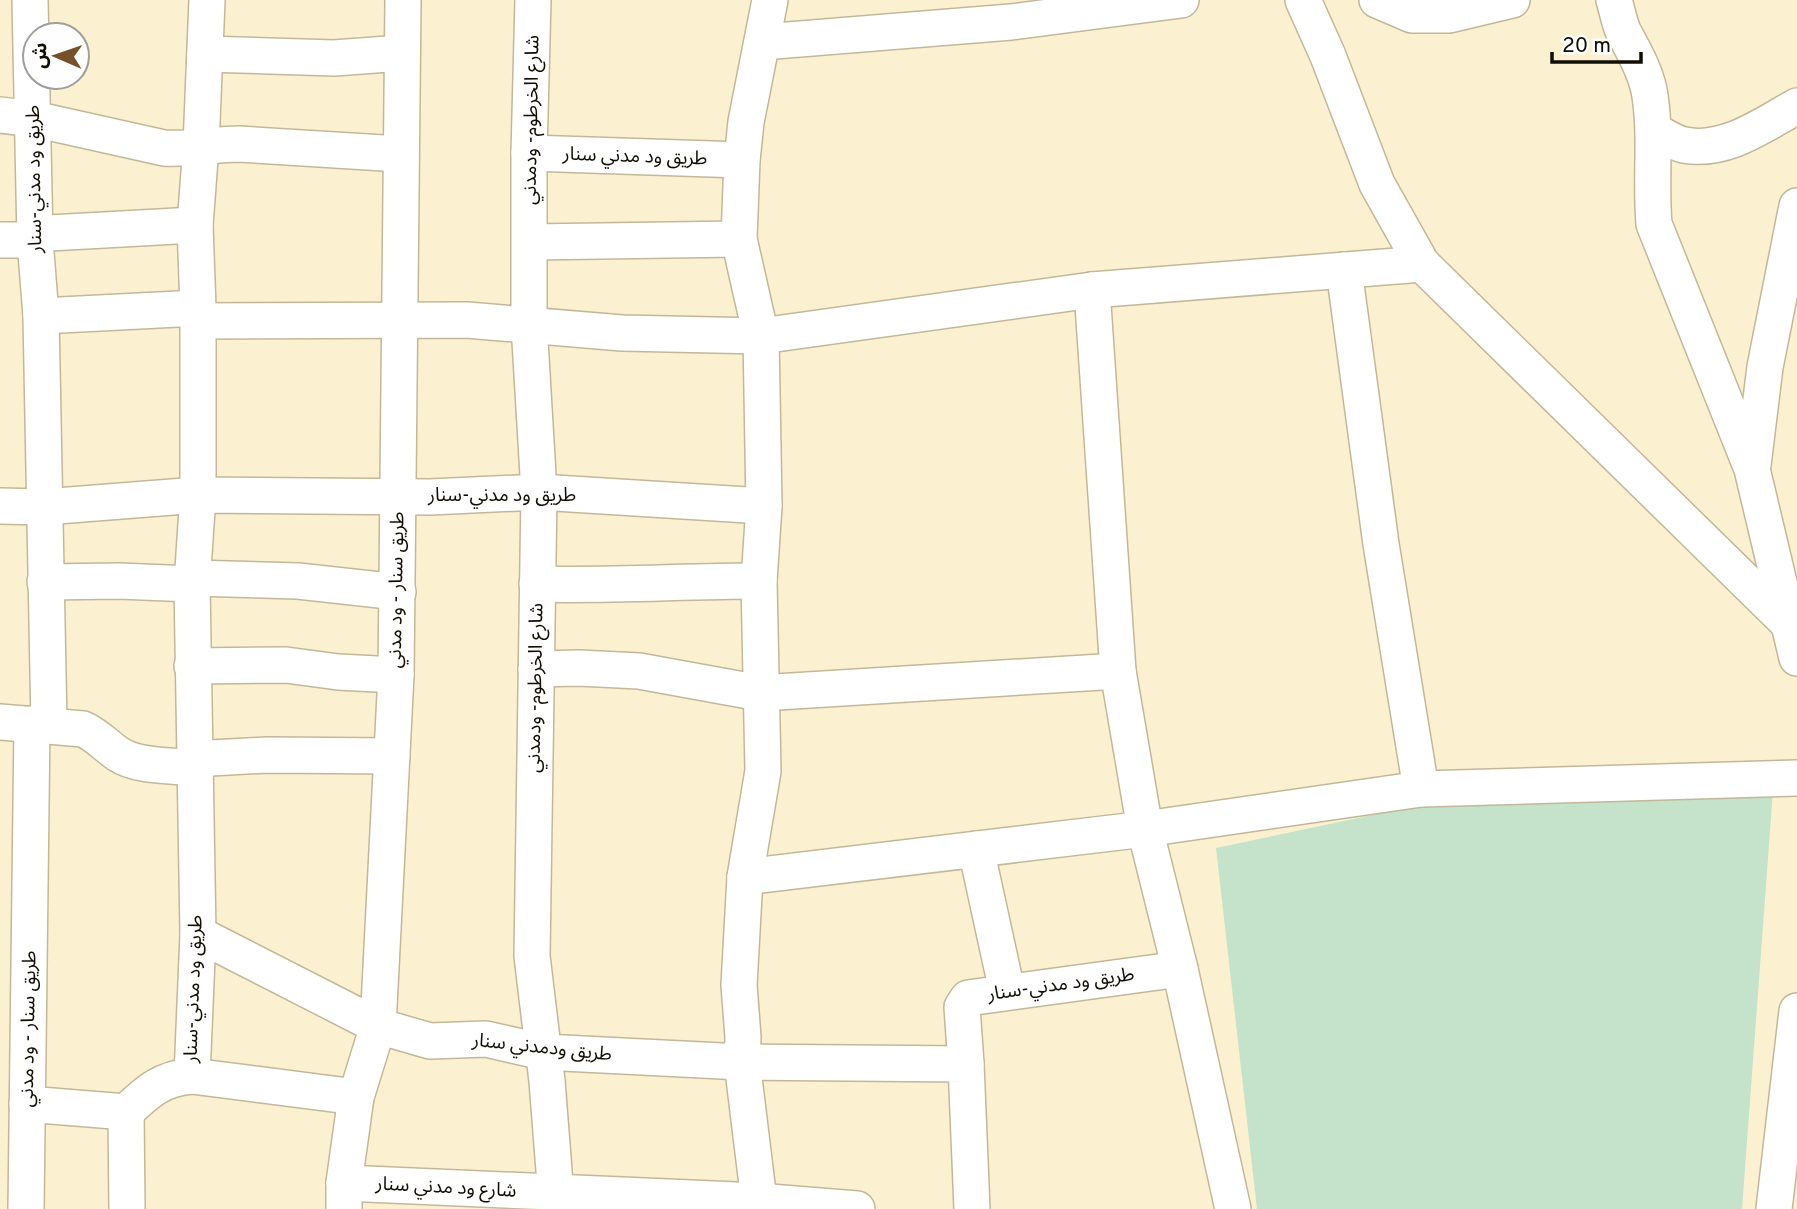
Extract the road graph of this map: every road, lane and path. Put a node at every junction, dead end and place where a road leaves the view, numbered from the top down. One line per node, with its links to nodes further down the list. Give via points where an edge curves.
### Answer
1 (30, 0): 16 (street, طريق ود مدني-سنار)
2 (206, 0): 13 (street, طريق ود مدني-سنار)
3 (403, 0): 12 (street, طريق سنار - ود مدني)
4 (533, 0): 19 (street, شارع الخرطوم- ودمدني)
5 (770, 0): 11 (street)
6 (1181, 0): 11 (street, via 1011,22)
7 (1303, 0): 28 (street, via 1377,184)
8 (1377, 0): 10 (street, via 1412,15 1449,15)
9 (1614, 0): 17 (street, via 1648,88)
10 (1498, 1)
11 (762, 43): 21 (street)
12 (402, 53): 13 (street, via 334,58); 20 (street, طريق سنار - ود مدني)
13 (205, 54): 18 (street, طريق ود مدني-سنار)
14 (1797, 106): 17 (street, via 1746,135 1709,147 1682,145)
15 (0, 116): 16 (street)
16 (34, 119): 18 (street, via 164,148); 26 (street, طريق ود مدني-سنار)
17 (1654, 131): 36 (street, via 1654,224)
18 (201, 146): 20 (street, via 239,144); 23 (street, طريق ود مدني-سنار)
19 (529, 153): 21 (street, طريق ود مدني سنار); 27 (street, شارع الخرطوم- ودمدني)
20 (400, 154): 33 (street, طريق سنار - ود مدني)
21 (742, 160): 24 (street)
22 (1797, 206): 36 (street, via 1765,367)
23 (195, 225): 26 (street, via 49,233); 31 (street, طريق ود مدني-سنار)
24 (739, 239): 27 (street); 35 (street)
25 (0, 240): 26 (street)
26 (35, 240): 32 (street, طريق ود مدني-سنار)
27 (531, 242): 34 (street, شارع الخرطوم- ودمدني)
28 (1422, 264): 29 (street); 48 (street)
29 (1344, 270): 30 (street); 58 (street, via 1381,544)
30 (1092, 290): 35 (street); 51 (street)
31 (198, 314): 32 (street); 33 (street, via 292,322); 38 (street, طريق ود مدني-سنار)
32 (41, 316): 42 (street, طريق ود مدني-سنار)
33 (400, 319): 34 (street); 39 (street, طريق سنار - ود مدني)
34 (529, 324): 35 (street, via 622,333); 37 (street, شارع الخرطوم- ودمدني)
35 (761, 336): 41 (street)
36 (1752, 469): 48 (street)
37 (539, 492): 39 (street, طريق ود مدني-سنار); 41 (street, طريق ود مدني-سنار); 46 (street, شارع الخرطوم- ودمدني)
38 (198, 495): 39 (street, طريق ود مدني-سنار); 42 (street, طريق ود مدني-سنار); 43 (street, طريق ود مدني-سنار)
39 (399, 497): 47 (street, طريق سنار - ود مدني)
40 (0, 506): 42 (street, طريق ود مدني-سنار)
41 (764, 506): 44 (street)
42 (44, 507): 45 (street, طريق ود مدني-سنار)
43 (192, 581): 45 (street); 47 (street, via 298,581); 49 (street, طريق ود مدني-سنار)
44 (759, 581): 46 (street); 53 (street)
45 (46, 582): 54 (street, طريق ود مدني-سنار)
46 (537, 584): 50 (street, شارع الخرطوم- ودمدني)
47 (398, 592): 52 (street, طريق سنار - ود مدني)
48 (1795, 645)
49 (192, 666): 52 (street, via 286,665); 56 (street, طريق ود مدني-سنار)
50 (536, 669): 53 (street, via 639,671); 67 (street, شارع الخرطوم- ودمدني, via 532,956)
51 (1118, 670): 53 (street); 59 (street)
52 (396, 675): 55 (street, طريق سنار - ود مدني)
53 (760, 693): 61 (street, via 763,771)
54 (27, 724): 56 (street, via 82,729 133,760); 72 (street, طريق سنار - ود مدني)
55 (392, 756): 56 (street, via 267,755); 66 (street, طريق سنار - ود مدني)
56 (193, 764): 62 (street, طريق ود مدني-سنار)
57 (1797, 778): 58 (street)
58 (1421, 789): 59 (street)
59 (1144, 829): 60 (street); 63 (street)
60 (976, 849): 61 (street); 64 (street)
61 (744, 877): 68 (street, via 739,985)
62 (198, 934): 66 (street, طريق ودمدني سنار); 70 (street, طريق ود مدني-سنار)
63 (1180, 969): 64 (street, طريق ود مدني-سنار); 82 (street)
64 (1007, 991): 69 (street, طريق ود مدني-سنار, via 968,998 962,1007)
65 (1797, 1011): 74 (street)
66 (378, 1026): 67 (street, طريق ودمدني سنار, via 430,1041 486,1039); 71 (street)
67 (543, 1052): 68 (street, طريق ودمدني سنار); 76 (street, شارع الخرطوم- ودمدني)
68 (742, 1062): 69 (street); 77 (street)
69 (966, 1064): 81 (street, طريق ود مدني-سنار)
70 (192, 1076): 71 (street); 73 (street, طريق ود مدني-سنار, via 174,1077 154,1087)
71 (356, 1097): 75 (street)
72 (27, 1104): 73 (street); 78 (street, طريق سنار - ود مدني)
73 (125, 1112): 79 (street)
74 (1790, 1128): 83 (street)
75 (344, 1196): 76 (street, شارع ود مدني سنار)
76 (557, 1201): 77 (street, شارع ود مدني سنار)
77 (759, 1205): 80 (street)
78 (26, 1209)
79 (127, 1209)
80 (857, 1209)
81 (972, 1209)
82 (1233, 1209)
83 (1774, 1209)

